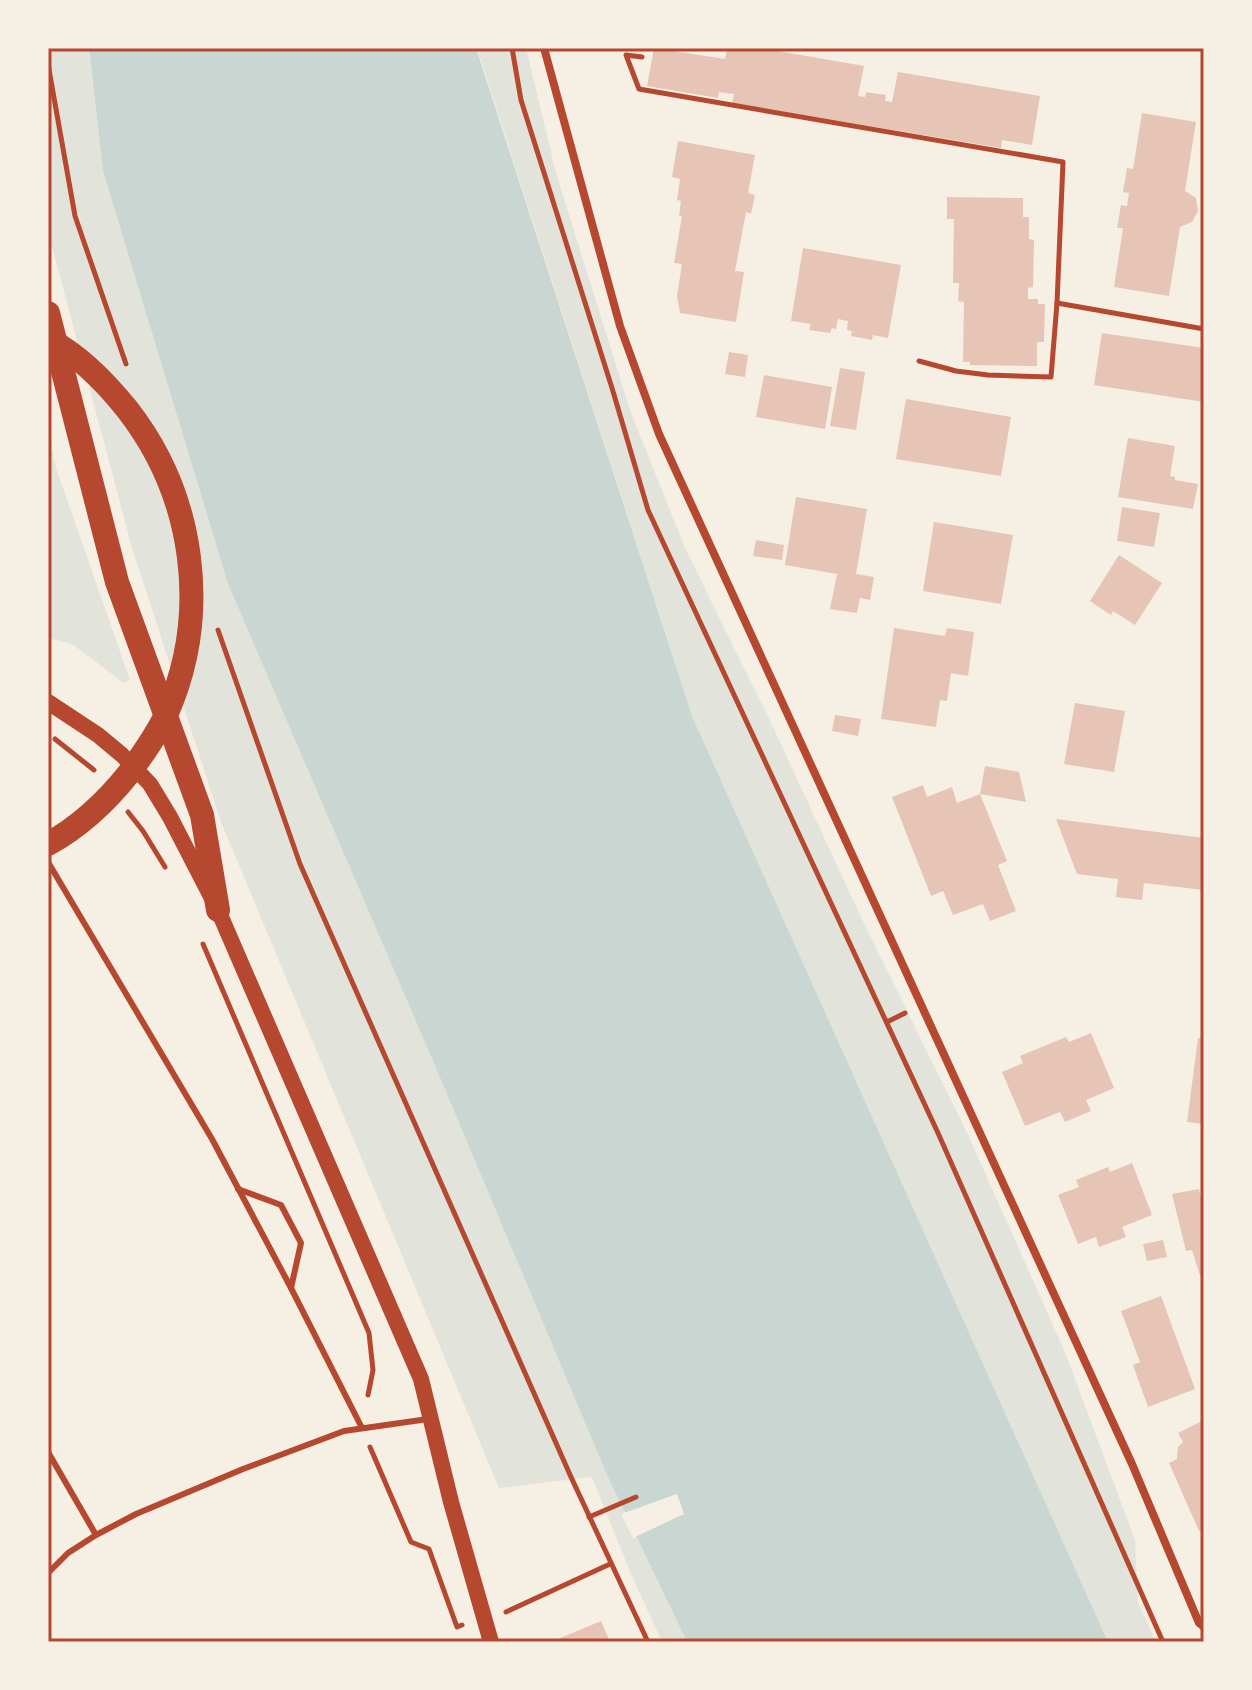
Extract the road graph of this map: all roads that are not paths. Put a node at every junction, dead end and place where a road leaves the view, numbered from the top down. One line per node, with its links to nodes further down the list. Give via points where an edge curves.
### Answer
1 (544, 48): 15 (street, via 620,326 659,434)
2 (48, 313): 7 (highway, via 117,582 202,815)
3 (48, 339): 5 (highway, via 112,390 158,455 173,489 191,567 187,642 165,716 118,787 93,813)
4 (48, 702): 7 (main road, via 98,735 150,784)
5 (48, 844)
6 (48, 862): 8 (lane)
7 (218, 910): 10 (main road, via 421,1379)
8 (238, 1189): 9 (lane); 9 (lane, via 281,1205 301,1243)
9 (291, 1288): 11 (lane)
10 (431, 1419): 11 (lane); 16 (main road)
11 (362, 1428): 13 (lane, via 243,1469)
12 (48, 1452): 13 (lane)
13 (96, 1535): 14 (lane)
14 (48, 1573)
15 (1204, 1627)
16 (491, 1642)

